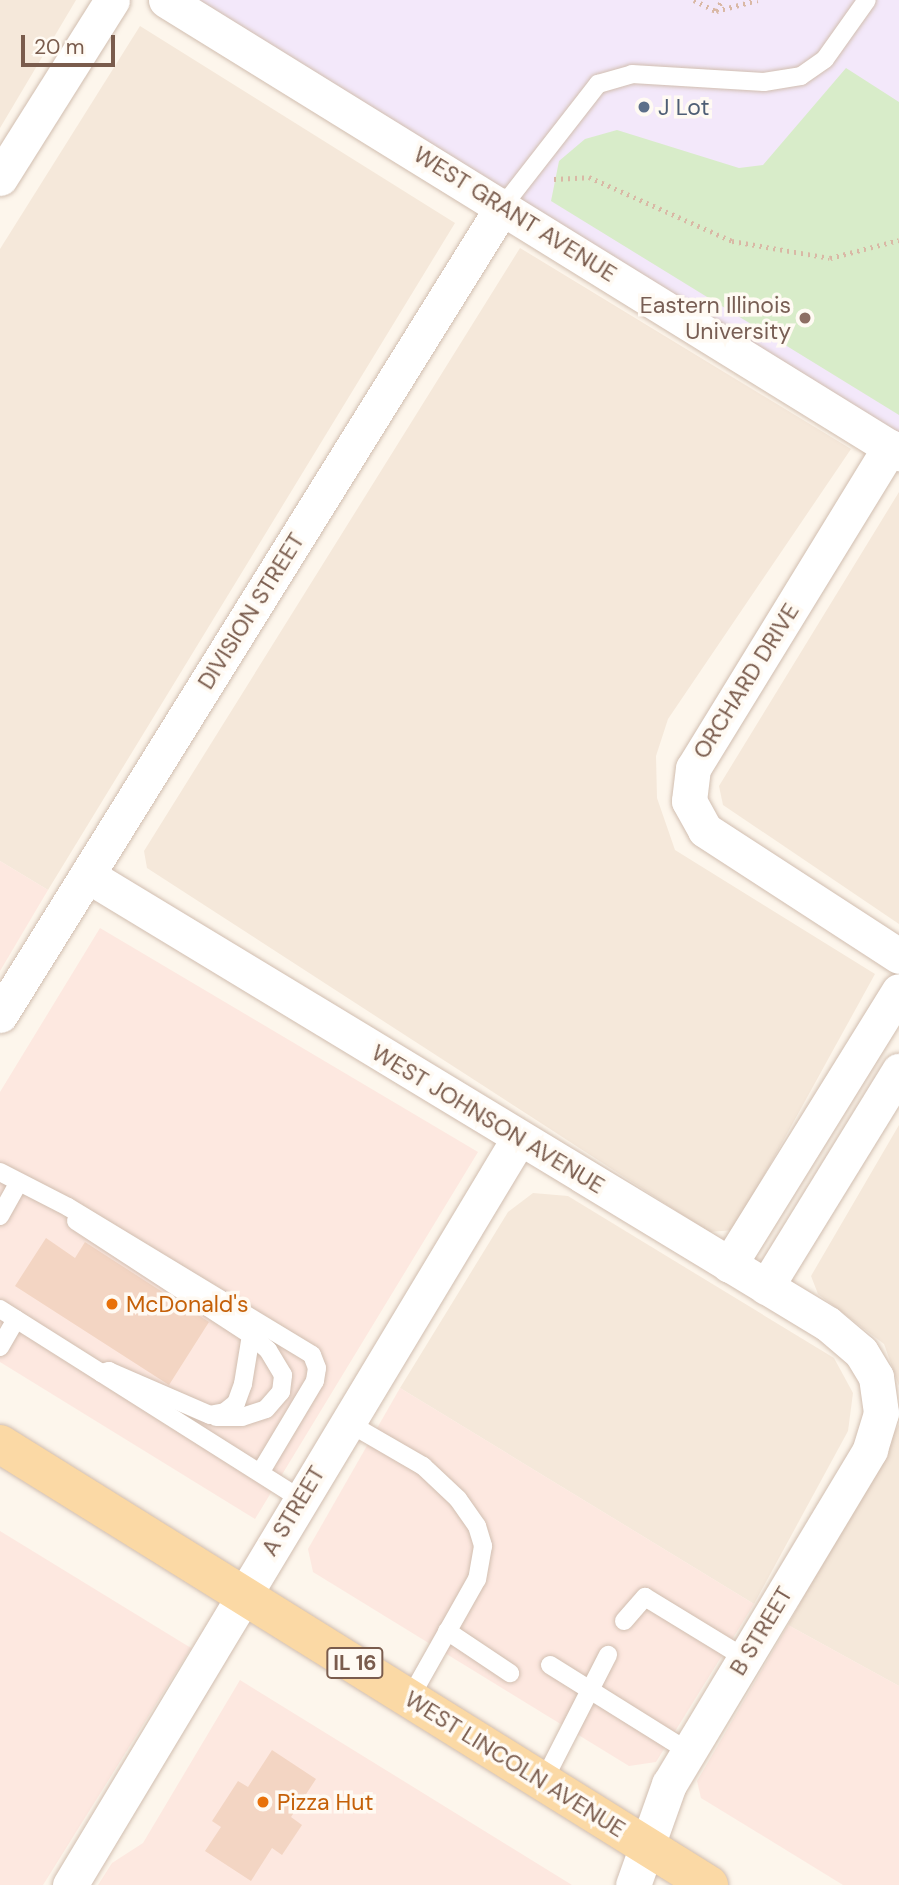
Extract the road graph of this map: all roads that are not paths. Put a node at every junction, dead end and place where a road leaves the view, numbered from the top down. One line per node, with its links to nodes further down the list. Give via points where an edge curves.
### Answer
1 (111, 0): 4 (street)
2 (166, 0): 5 (street, WEST GRANT AVENUE)
3 (867, 0): 5 (lane, via 825,59 801,76 764,82 632,74 598,84)
4 (0, 178)
5 (503, 206): 6 (street, WEST GRANT AVENUE); 7 (street, DIVISION STREET)
6 (895, 450): 8 (street, ORCHARD DRIVE, via 693,768 689,801 705,830)
7 (87, 875): 10 (street, DIVISION STREET); 12 (street, WEST JOHNSON AVENUE)
8 (899, 956)
9 (899, 991): 17 (street)
10 (0, 1015)
11 (899, 1072): 18 (street)
12 (519, 1138): 17 (street, WEST JOHNSON AVENUE); 26 (street, A STREET)
13 (0, 1172): 14 (lane)
14 (18, 1183): 15 (lane); 16 (lane)
15 (68, 1207): 21 (lane, via 94,1236); 28 (lane, via 312,1355 317,1367 315,1381)
16 (0, 1216)
17 (729, 1265): 18 (street, WEST JOHNSON AVENUE)
18 (766, 1287): 24 (street, WEST JOHNSON AVENUE, via 828,1324 861,1352)
19 (0, 1309): 20 (lane)
20 (16, 1319): 22 (lane); 23 (lane)
21 (251, 1335): 25 (lane, via 236,1403 225,1412); 25 (lane, via 268,1350 283,1375 281,1392 266,1409 242,1417)
22 (0, 1347)
23 (101, 1373): 25 (lane, via 109,1371); 28 (lane)
24 (876, 1377): 34 (street, B STREET, via 881,1413 870,1450)
25 (210, 1415)
26 (347, 1422): 29 (street, A STREET); 32 (lane, via 423,1466 458,1499 477,1526 483,1546 477,1579)
27 (0, 1444): 30 (main road, WEST LINCOLN AVENUE / IL 16)
28 (260, 1473): 29 (lane)
29 (301, 1499): 30 (street, A STREET)
30 (243, 1593): 38 (main road, WEST LINCOLN AVENUE / IL 16); 42 (street, A STREET)
31 (624, 1621): 34 (lane, via 645,1597)
32 (447, 1631): 36 (lane); 38 (lane)
33 (608, 1655): 37 (lane)
34 (745, 1658): 39 (street, B STREET)
35 (551, 1665): 37 (lane)
36 (510, 1673)
37 (592, 1691): 39 (lane); 40 (lane)
38 (410, 1698): 40 (main road, WEST LINCOLN AVENUE / IL 16)
39 (689, 1752): 41 (street, B STREET, via 669,1784)
40 (543, 1782): 41 (main road, WEST LINCOLN AVENUE / IL 16)
41 (649, 1848): 43 (street, B STREET); 44 (main road, WEST LINCOLN AVENUE / IL 16)
42 (70, 1885)
43 (633, 1885)
44 (709, 1885)

